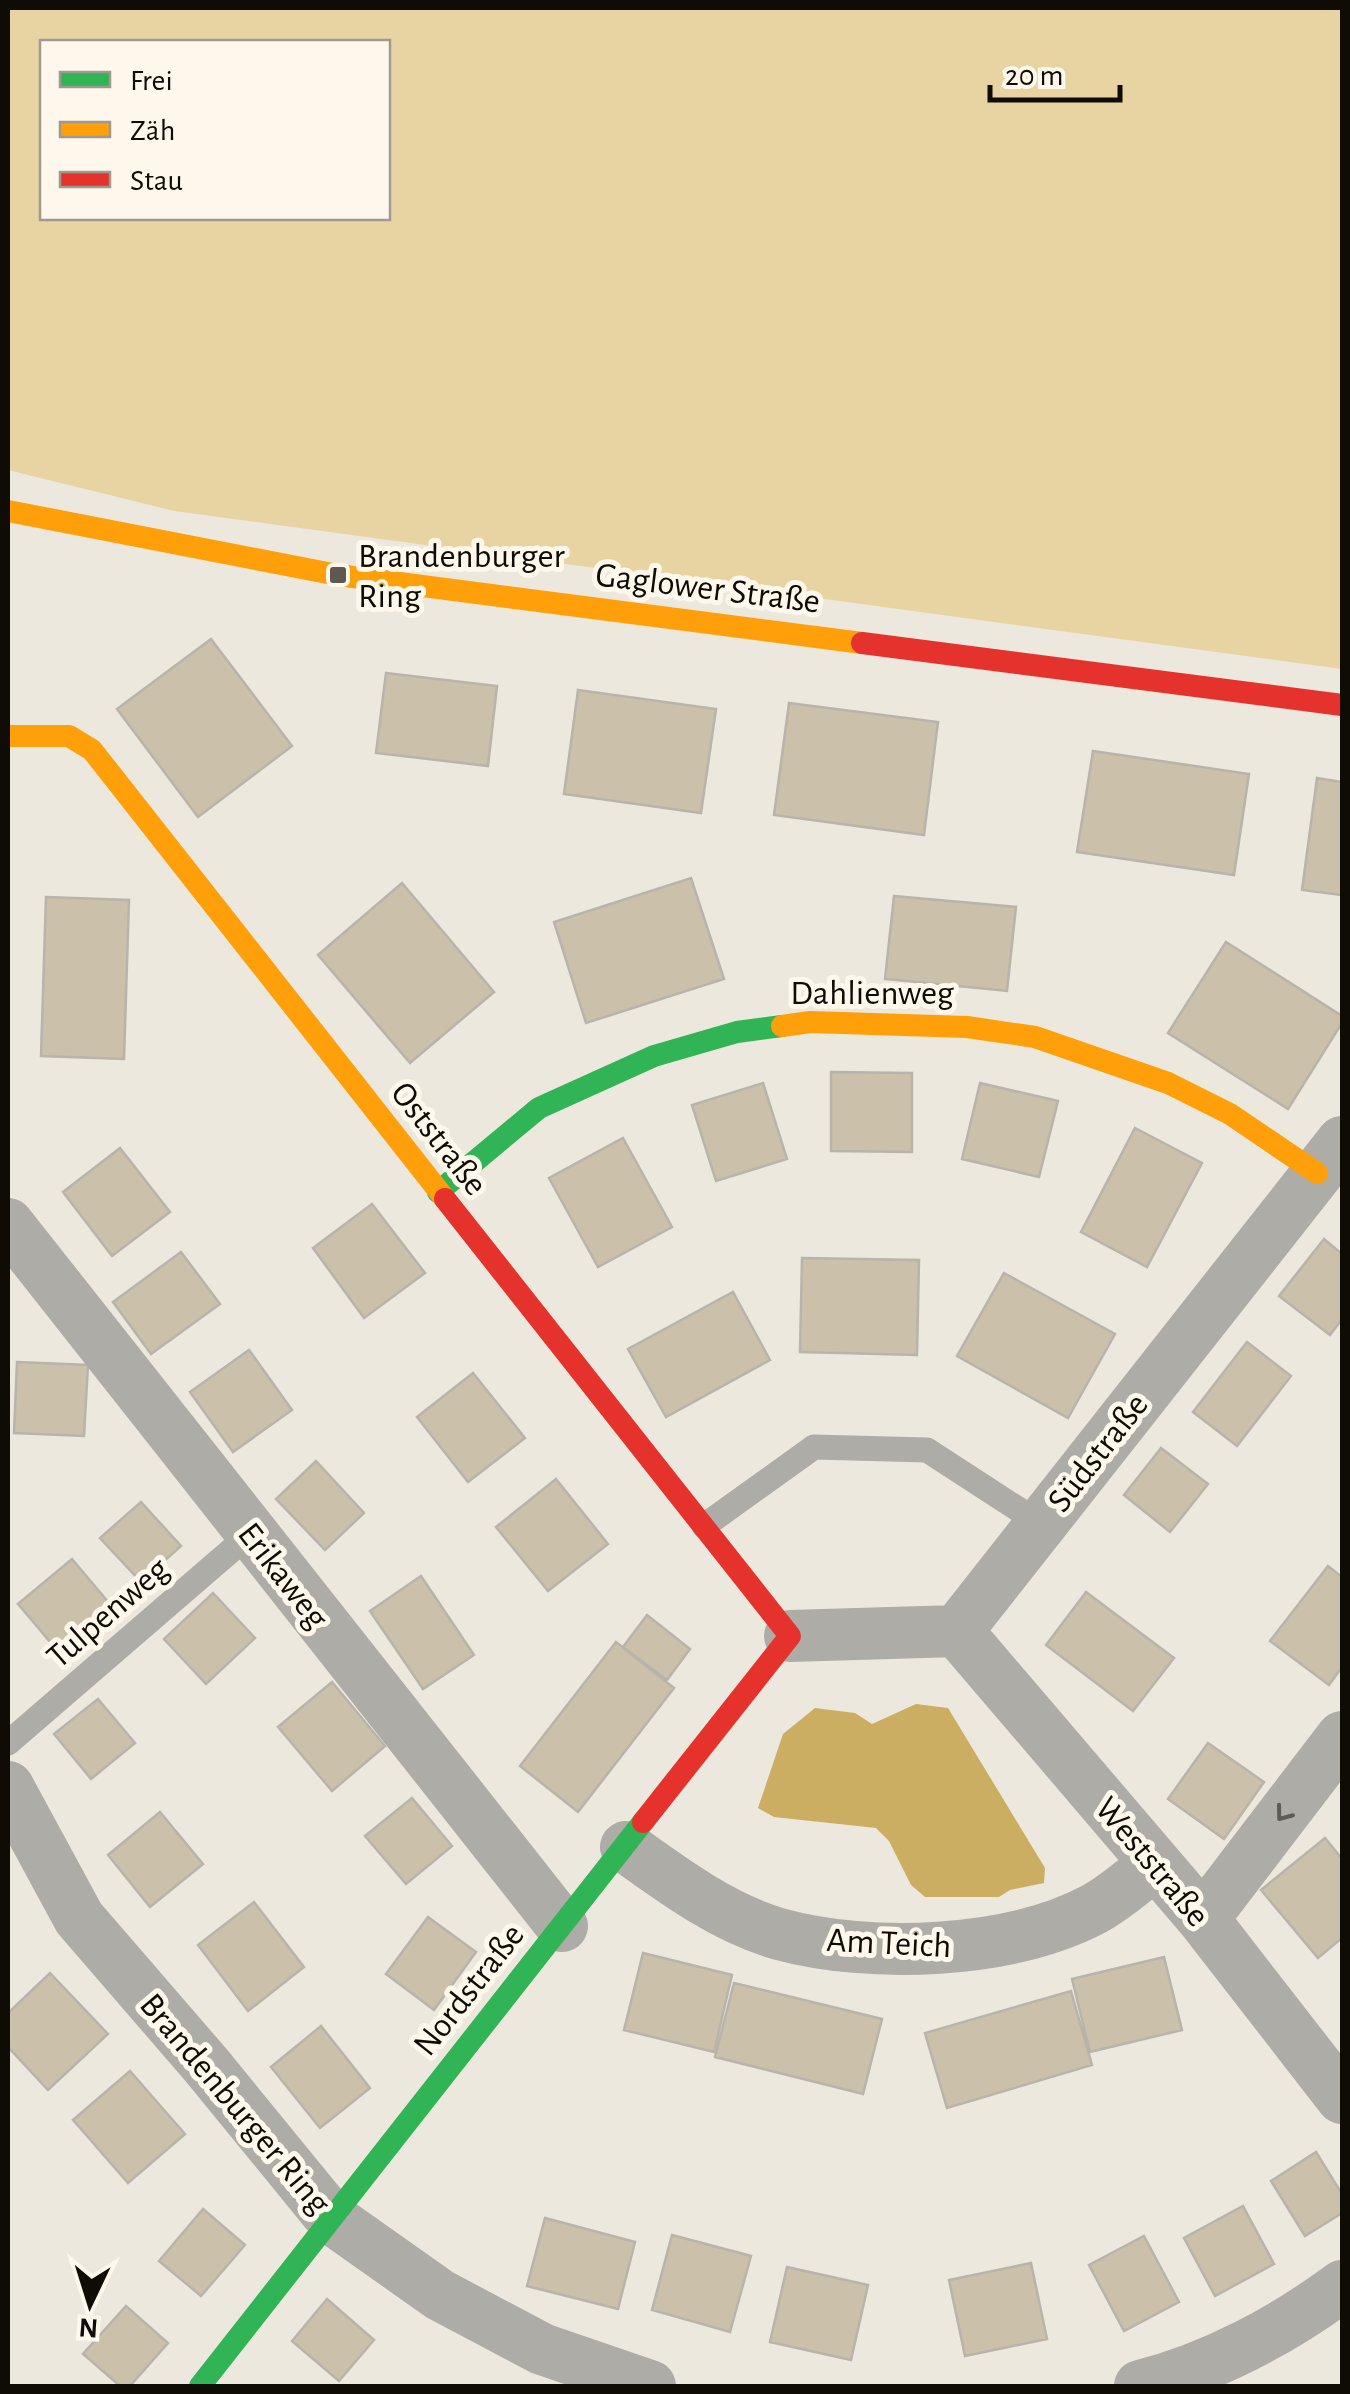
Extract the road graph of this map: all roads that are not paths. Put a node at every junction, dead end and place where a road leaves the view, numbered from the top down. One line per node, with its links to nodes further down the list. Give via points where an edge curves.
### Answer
1 (8, 511): 2 (street, Gaglower Straße, via 338,574)
2 (1342, 705)
3 (8, 736): 5 (street, Oststraße, via 69,736 92,750)
4 (1330, 1157): 5 (street, Dahlienweg, via 1168,1083 1036,1037 967,1027 810,1022 737,1032 654,1056 539,1108); 7 (street, Südstraße)
5 (438, 1192): 8 (street, Oststraße)
6 (8, 1224): 9 (street, Erikaweg)
7 (1041, 1524): 8 (lane, via 928,1450 814,1446); 10 (street, Südstraße)
8 (704, 1526): 11 (street, Oststraße)
9 (249, 1531): 13 (lane, Tulpenweg); 18 (street, Erikaweg)
10 (957, 1631): 11 (street); 16 (street, Weststraße)
11 (790, 1636): 15 (street, Nordstraße)
12 (1342, 1737): 17 (street, one-way to 17)
13 (8, 1743)
14 (8, 1787): 20 (street, Brandenburger Ring, via 79,1918)
15 (626, 1847): 16 (street, Am Teich, via 690,1894 778,1933 860,1946 958,1948 1021,1936 1094,1909); 18 (street, Nordstraße)
16 (1155, 1864): 17 (street, Weststraße)
17 (1203, 1920): 19 (street, Weststraße)
18 (562, 1926): 20 (street, Nordstraße)
19 (1342, 2098)
20 (331, 2218): 22 (street, Nordstraße); 23 (street, Brandenburger Ring, via 440,2295 542,2348)
21 (1342, 2286): 24 (street, via 1244,2347)
22 (200, 2386)
23 (650, 2386)
24 (1140, 2386)

